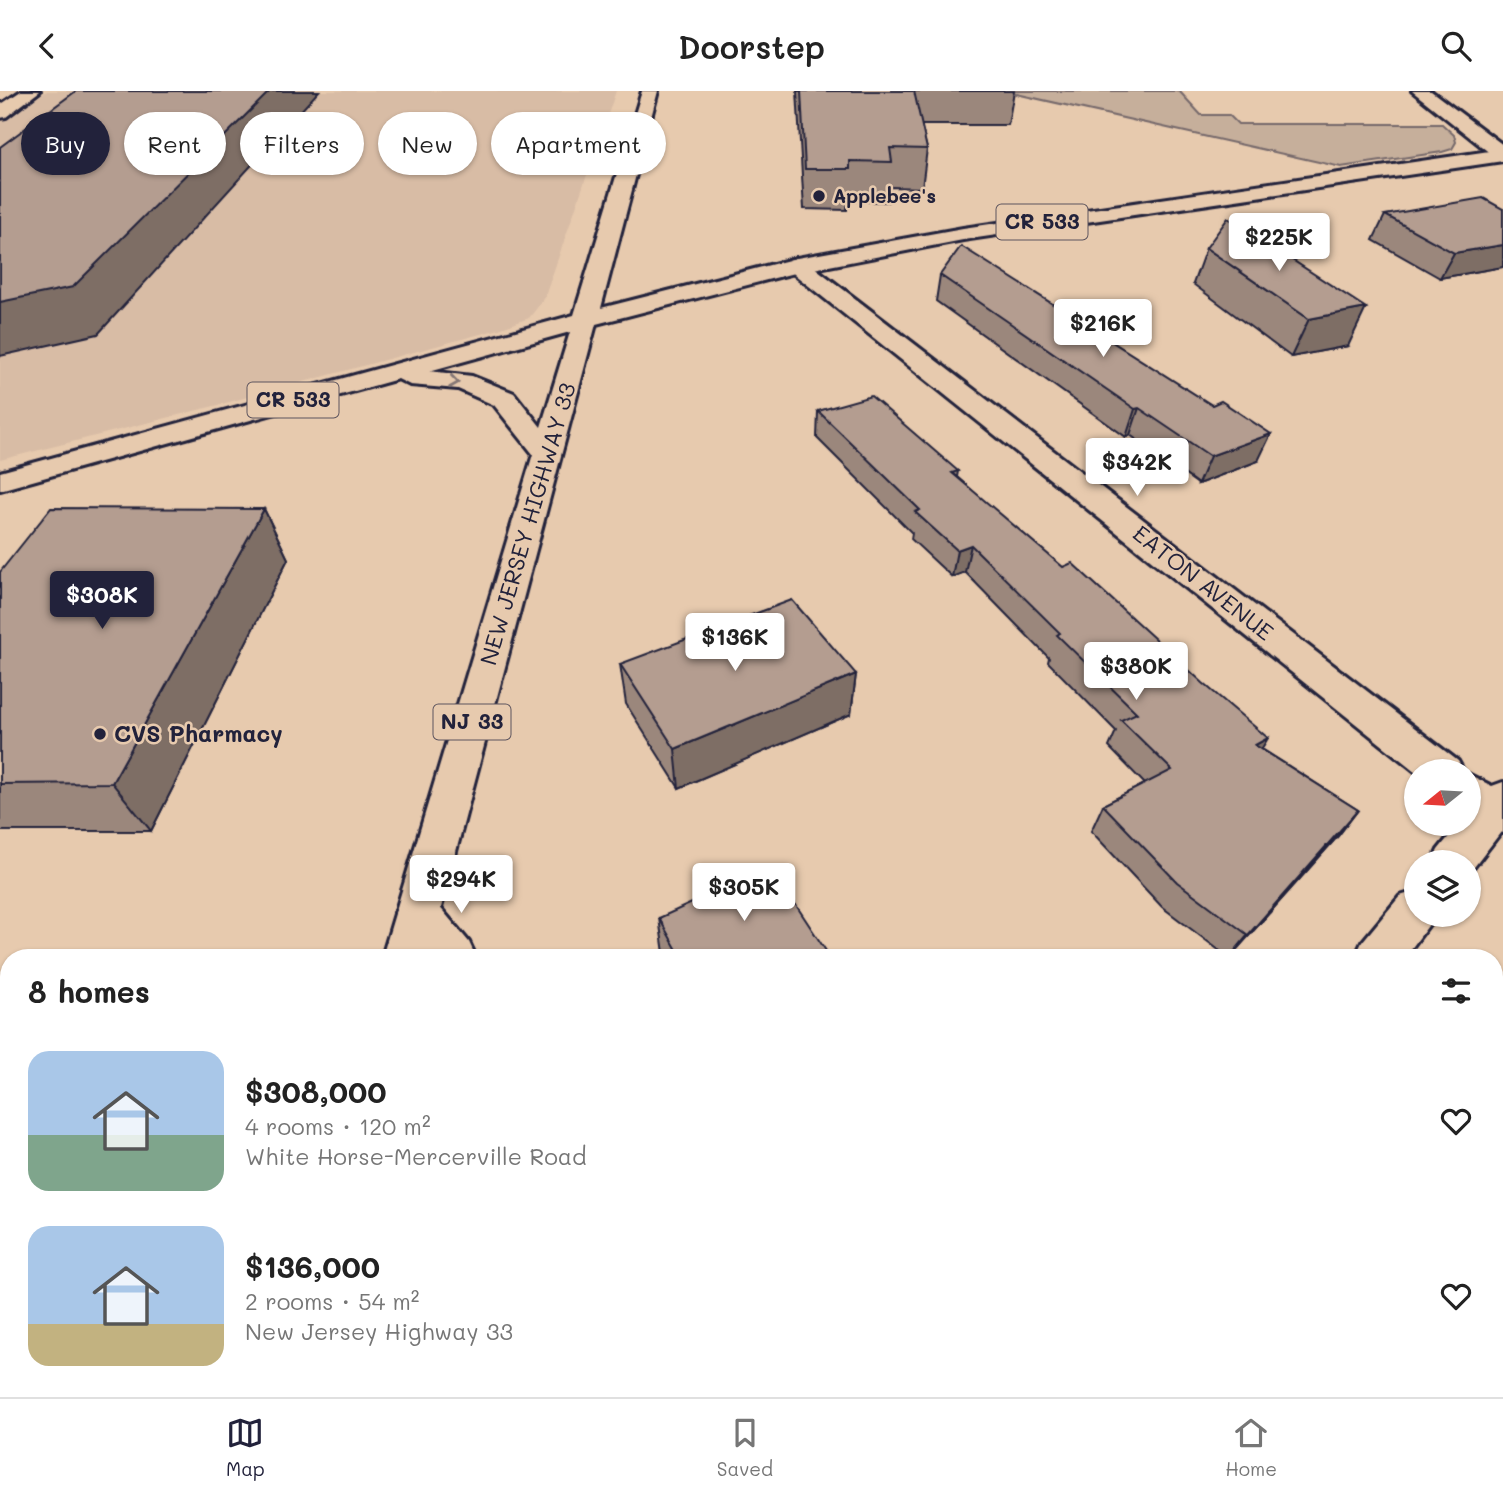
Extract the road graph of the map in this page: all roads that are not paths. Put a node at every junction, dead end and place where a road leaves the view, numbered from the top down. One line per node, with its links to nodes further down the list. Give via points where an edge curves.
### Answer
1 (32, 91): 4 (main road)
2 (650, 91): 7 (main road, NEW JERSEY HIGHWAY 33 / NJ 33)
3 (1420, 91): 5 (main road)
4 (0, 113)
5 (1503, 154): 6 (main road, CR 533, via 963,234)
6 (797, 265): 7 (main road, CR 533); 11 (main road, EATON AVENUE)
7 (587, 319): 8 (main road, CR 533); 9 (main road, NEW JERSEY HIGHWAY 33 / NJ 33)
8 (387, 375): 9 (main road, one-way to 9, via 463,382 504,399); 10 (main road, CR 533)
9 (548, 454): 14 (main road, NEW JERSEY HIGHWAY 33 / NJ 33)
10 (0, 481)
11 (1427, 759)
12 (1492, 804): 13 (main road)
13 (1462, 850)
14 (417, 913): 16 (main road, NEW JERSEY HIGHWAY 33 / NJ 33); 17 (main road)
15 (1404, 925): 18 (main road)
16 (407, 949)
17 (446, 949)
18 (1384, 949)

